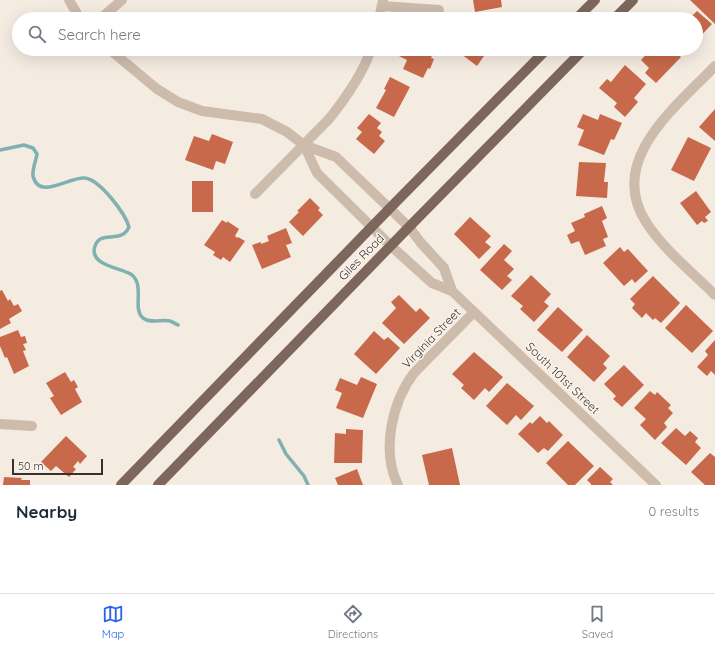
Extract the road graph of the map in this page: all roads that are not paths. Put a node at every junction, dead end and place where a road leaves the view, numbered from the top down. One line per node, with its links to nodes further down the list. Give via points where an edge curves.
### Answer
1 (69, 0): 7 (street)
2 (122, 0): 8 (street)
3 (595, 0): 9 (main road)
4 (633, 0): 10 (main road)
5 (383, 3): 6 (street)
6 (439, 10)
7 (76, 12)
8 (108, 12)
9 (583, 12)
10 (621, 12)
11 (117, 56): 16 (street, South 101st Street, via 157,89 178,102 202,111 262,118)
12 (369, 56): 16 (street, via 347,97)
13 (540, 56): 18 (main road, Giles Road)
14 (577, 56): 20 (main road, Giles Road)
15 (715, 66): 23 (street, via 651,134 636,168 634,185 636,202 645,221 662,242)
16 (304, 145): 17 (street); 18 (street, South 101st Street, via 336,157); 19 (street, South 101st Street, via 318,174)
17 (255, 194)
18 (390, 208): 19 (main road, Giles Road); 20 (street, South 101st Street)
19 (372, 227): 21 (street, South 101st Street); 27 (main road, Giles Road)
20 (409, 227): 21 (main road, Giles Road); 22 (street, South 101st Street, via 444,268)
21 (390, 246): 22 (street, South 101st Street, via 432,283); 28 (main road, Giles Road)
22 (452, 291): 24 (street, South 101st Street)
23 (715, 295)
24 (474, 312): 29 (street, Virginia Street, via 407,383 399,402 390,439 390,459); 30 (street, South 101st Street)
25 (0, 424): 26 (street)
26 (32, 426)
27 (121, 485)
28 (158, 485)
29 (398, 485)
30 (656, 485)

